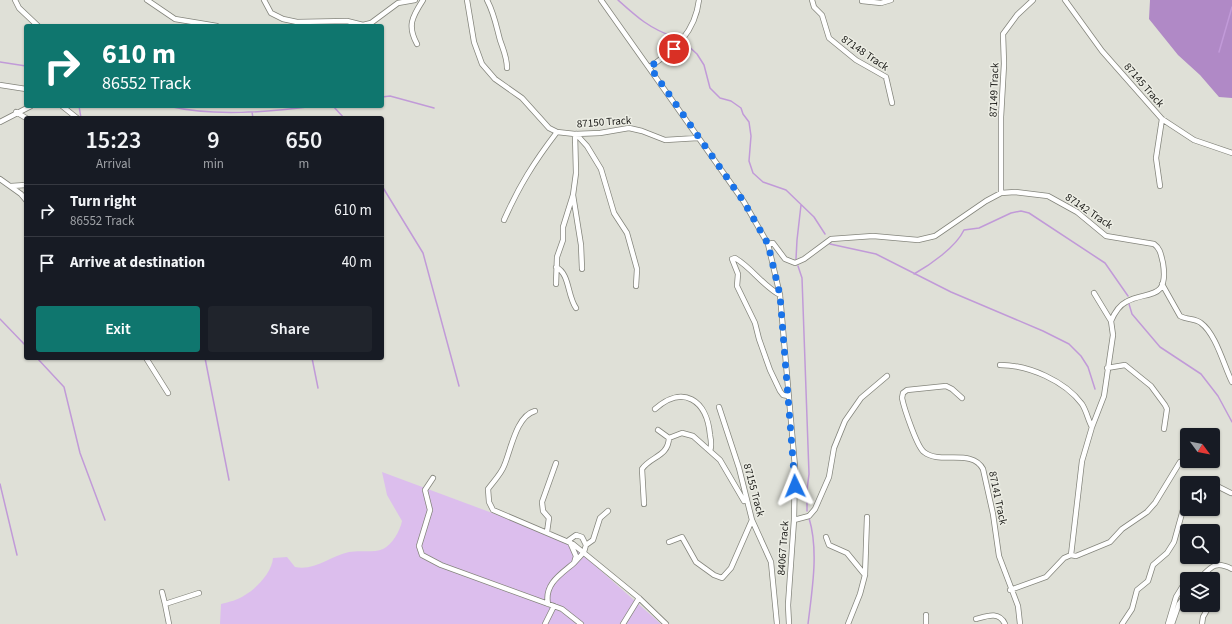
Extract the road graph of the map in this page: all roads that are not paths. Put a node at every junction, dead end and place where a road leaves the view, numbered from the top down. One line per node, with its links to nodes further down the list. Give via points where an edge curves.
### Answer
1 (15, 0): 15 (street, via 19,8)
2 (147, 0): 16 (street, via 175,19)
3 (264, 0): 17 (street, via 271,13 283,19 297,22 347,21)
4 (415, 0): 18 (street, via 398,3)
5 (423, 0): 19 (street, via 410,28)
6 (467, 0): 32 (street, via 474,42 485,68 505,88 522,98 546,126)
7 (487, 0): 21 (street, via 497,22)
8 (601, 0): 20 (street, 84067 Track)
9 (699, 0): 20 (street, via 694,21 683,41)
10 (812, 0): 24 (street, 87148 Track, via 814,7 822,15 829,38 856,60 886,77)
11 (891, 0): 14 (street, via 882,3)
12 (1033, 0): 40 (street, 87149 Track, via 1016,15 1003,34)
13 (1065, 0): 30 (street, 87145 Track, via 1102,51)
14 (862, 1)
15 (36, 24)
16 (205, 24)
17 (359, 24)
18 (367, 24)
19 (417, 44)
20 (650, 67): 34 (street, 84067 Track)
21 (507, 68)
22 (0, 85): 23 (street)
23 (24, 89)
24 (892, 103)
25 (26, 108): 27 (street)
26 (64, 108): 28 (street)
27 (16, 112): 29 (street); 31 (street)
28 (74, 116)
29 (24, 117)
30 (1162, 119): 35 (street, 87145 Track, via 1194,140); 39 (street, via 1156,158)
31 (0, 122)
32 (557, 132): 33 (street, 87150 Track); 43 (street, via 518,189)
33 (575, 134): 34 (street, 87150 Track, via 628,128 665,140); 41 (street, via 576,168); 49 (street, via 587,146 601,169 614,213 627,233 636,269)
34 (698, 138): 44 (street, 84067 Track, via 753,216)
35 (1232, 153)
36 (0, 179): 38 (street)
37 (24, 185): 38 (street)
38 (11, 186): 42 (street)
39 (1160, 186)
40 (1001, 193): 44 (street, 87142 Track, via 940,234 924,239 873,236 830,238 795,263 785,259 773,243); 48 (street, 87142 Track, via 1025,192 1048,196 1077,212 1106,236 1154,244 1160,251)
41 (573, 195): 45 (street, via 563,227 563,240 557,253); 46 (street, via 582,245)
42 (24, 198)
43 (504, 220)
44 (768, 244): 51 (street, 84067 Track)
45 (556, 267): 47 (street); 52 (street, via 564,273)
46 (582, 269)
47 (556, 284)
48 (1162, 284): 53 (street, via 1155,293 1123,304); 58 (street, via 1180,316 1198,321 1204,326 1214,341)
49 (636, 286)
50 (1094, 293): 53 (street)
51 (780, 295): 60 (street, 84067 Track); 60 (street, via 770,290 745,264 735,258 732,259 738,274 737,286 755,323 770,370 780,391)
52 (576, 308)
53 (1111, 321): 56 (street, via 1113,335)
54 (147, 360): 59 (street)
55 (1000, 365): 65 (street, via 1030,371 1065,386 1088,414)
56 (1107, 368): 65 (street, via 1104,396); 66 (street, via 1125,365 1158,392 1166,407)
57 (887, 376): 81 (street, via 861,398 846,421 834,448 829,477 815,509 809,516)
58 (1232, 382)
59 (168, 393)
60 (788, 396): 81 (street, 84067 Track, via 795,467)
61 (962, 398): 93 (street, 87141 Track, via 950,387 940,386 907,390 902,398 923,452 980,462 993,514 999,556)
62 (719, 407): 76 (street, 87155 Track, via 739,468)
63 (655, 409): 69 (street, via 672,398 686,398 697,402 702,407 710,428)
64 (535, 412): 82 (street, via 526,415 510,444 504,466 488,491 489,502 495,512)
65 (1092, 427): 88 (street, via 1081,468)
66 (1164, 429)
67 (658, 430): 68 (street)
68 (669, 438): 69 (street, via 688,434); 75 (street, via 668,447 664,452 642,469)
69 (710, 451): 76 (street, via 720,460)
70 (556, 462): 82 (street, via 542,502 543,511 548,518)
71 (1180, 462): 88 (street, via 1155,503 1142,516 1122,529 1110,542 1076,556)
72 (433, 478): 100 (street, via 425,490 430,510 419,546 422,554 441,565)
73 (1220, 488): 74 (street)
74 (1231, 493)
75 (644, 504)
76 (748, 508): 80 (street, 87155 Track)
77 (608, 511): 86 (street, via 601,516 593,540)
78 (867, 516): 92 (street)
79 (1181, 516): 116 (street, via 1174,542 1153,565 1148,581 1136,590 1132,609)
80 (752, 520): 85 (street, via 731,568 722,578 696,562 683,538 678,537); 110 (street, 87155 Track, via 771,562)
81 (794, 520): 111 (street, 84067 Track)
82 (547, 532): 84 (street)
83 (826, 537): 92 (street, via 829,545 847,554)
84 (569, 542): 86 (street, via 574,536 580,536); 87 (street); 89 (street, via 575,552)
85 (669, 542)
86 (586, 545): 87 (street)
87 (584, 552): 89 (street); 97 (street)
88 (1071, 555): 93 (street, via 1064,558 1046,577)
89 (574, 563): 100 (street, via 552,582)
90 (1232, 569): 91 (street, via 1216,564)
91 (1207, 572)
92 (865, 575): 112 (street)
93 (1010, 590): 115 (street, 87141 Track, via 1018,606)
94 (1180, 590): 117 (street)
95 (162, 592): 99 (street)
96 (199, 593): 99 (street)
97 (639, 598): 108 (street); 109 (street)
98 (1180, 603): 118 (street)
99 (165, 604): 105 (street)
100 (548, 604): 101 (street)
101 (554, 606): 106 (street); 107 (street)
102 (1206, 612): 119 (street)
103 (926, 615): 113 (street)
104 (976, 619): 114 (street, via 994,614)
105 (169, 624)
106 (545, 624)
107 (581, 624)
108 (623, 624)
109 (666, 624)
110 (778, 624)
111 (788, 624)
112 (848, 624)
113 (926, 624)
114 (1005, 624)
115 (1020, 624)
116 (1122, 624)
117 (1168, 624)
118 (1172, 624)
119 (1202, 624)

